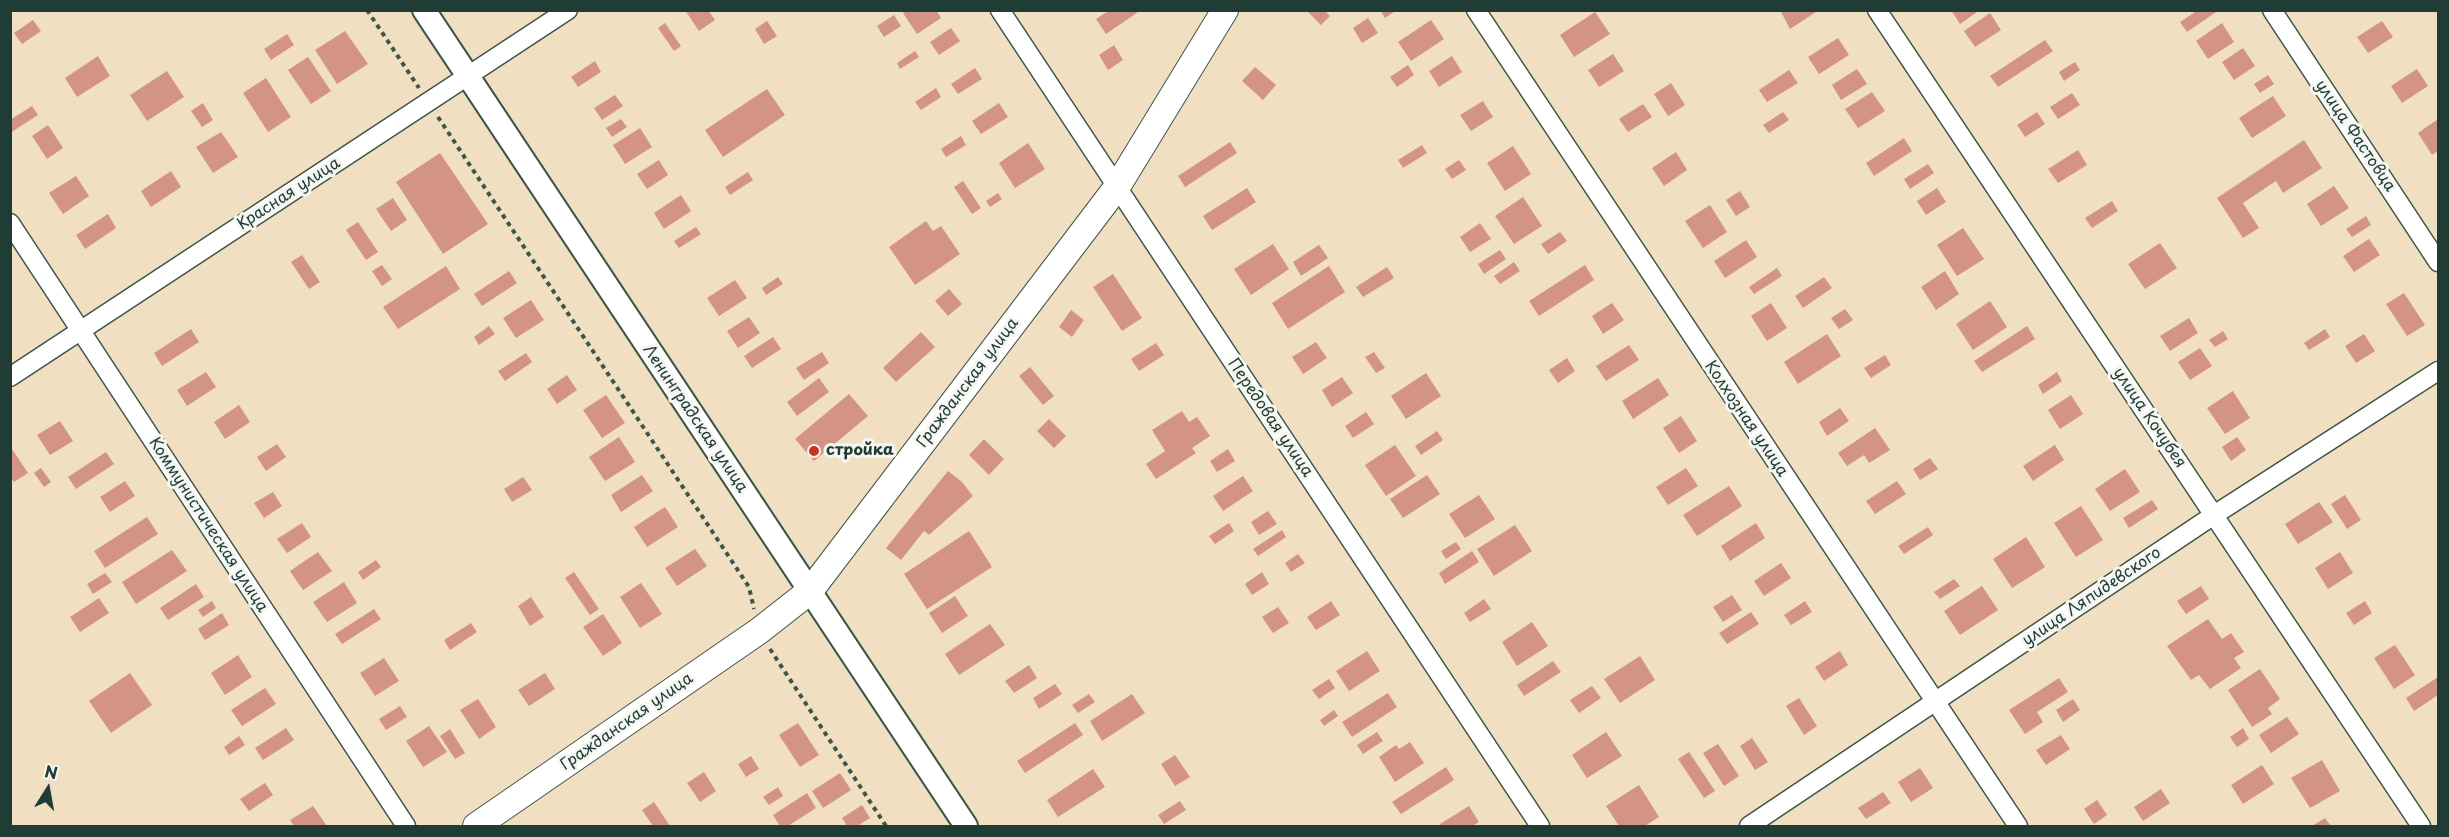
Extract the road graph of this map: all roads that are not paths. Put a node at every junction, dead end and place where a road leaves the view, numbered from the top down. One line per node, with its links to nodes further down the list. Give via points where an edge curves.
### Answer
1 (424, 10): 8 (street, Ленинградская улица)
2 (568, 10): 8 (street, Красная улица)
3 (1000, 10): 9 (street, Передовая улица)
4 (1225, 10): 9 (main road, Гражданская улица)
5 (1476, 10): 17 (street, Колхозная улица)
6 (1877, 10): 15 (street, улица Кочубея)
7 (2272, 10): 11 (street, улица Фастовца)
8 (468, 78): 12 (street, Красная улица); 16 (street, Ленинградская улица)
9 (1117, 187): 16 (main road, Гражданская улица); 21 (street, Передовая улица)
10 (10, 223): 12 (street, Коммунистическая улица)
11 (2439, 262)
12 (81, 330): 14 (street, Красная улица); 18 (street, Коммунистическая улица)
13 (2439, 371): 15 (street, улица Ляпидевского)
14 (10, 377)
15 (2214, 515): 17 (street, улица Ляпидевского); 24 (street, улица Кочубея)
16 (810, 591): 19 (main road, Гражданская улица, via 759,631); 20 (street, Ленинградская улица)
17 (1935, 702): 22 (street, улица Ляпидевского); 23 (street, Колхозная улица)
18 (406, 826)
19 (476, 826)
20 (966, 826)
21 (1540, 826)
22 (1749, 826)
23 (2018, 826)
24 (2421, 826)

